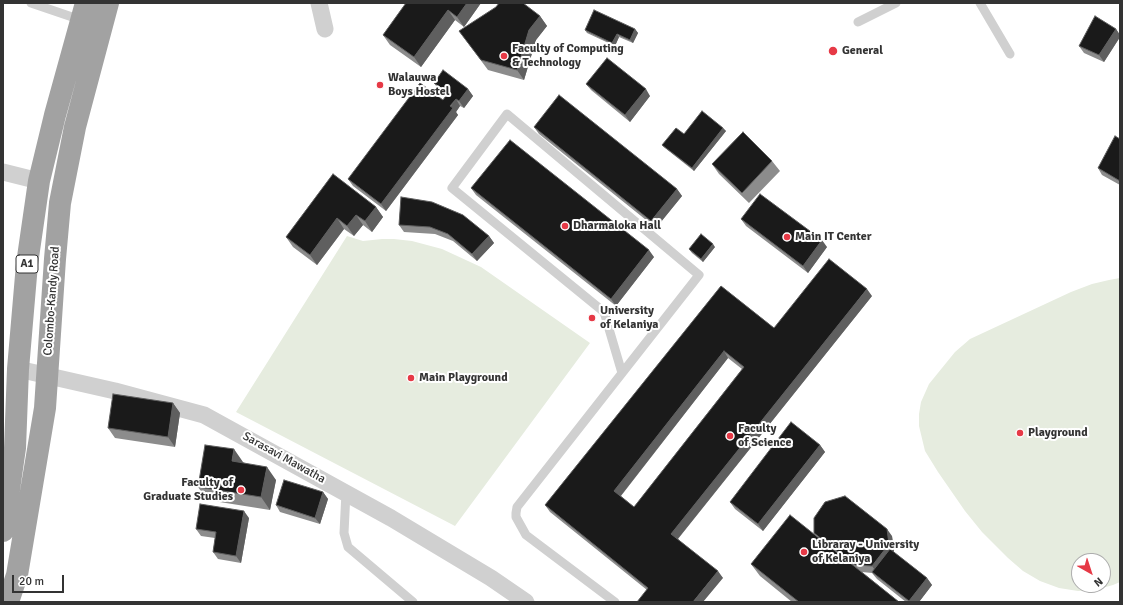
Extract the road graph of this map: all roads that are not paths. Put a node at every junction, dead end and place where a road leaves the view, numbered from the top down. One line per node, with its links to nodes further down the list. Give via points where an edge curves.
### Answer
1 (31, 3): 6 (lane)
2 (108, 3): 14 (highway, Colombo-Kandy Road / A1, via 75,127 60,203)
3 (319, 3): 8 (street)
4 (896, 3): 7 (lane)
5 (980, 3): 9 (lane)
6 (83, 11): 11 (highway, A1)
7 (858, 22)
8 (325, 29)
9 (1010, 54)
10 (3, 172): 11 (street)
11 (39, 181): 12 (highway, A1, via 27,264)
12 (18, 369): 14 (street, Sarasavi Mawatha); 16 (highway, A1, via 15,448)
13 (622, 373): 13 (lane, via 604,312 452,188 507,114 699,275); 20 (lane, via 517,507 516,513 519,524 529,538)
14 (47, 375): 15 (street, Sarasavi Mawatha, via 204,414); 17 (highway, Colombo-Kandy Road / A1, via 45,408 17,575)
15 (346, 492): 18 (lane, via 344,533 348,547); 19 (street, Sarasavi Mawatha, via 491,578)
16 (3, 531)
17 (8, 602)
18 (413, 602)
19 (526, 602)
20 (615, 602)

